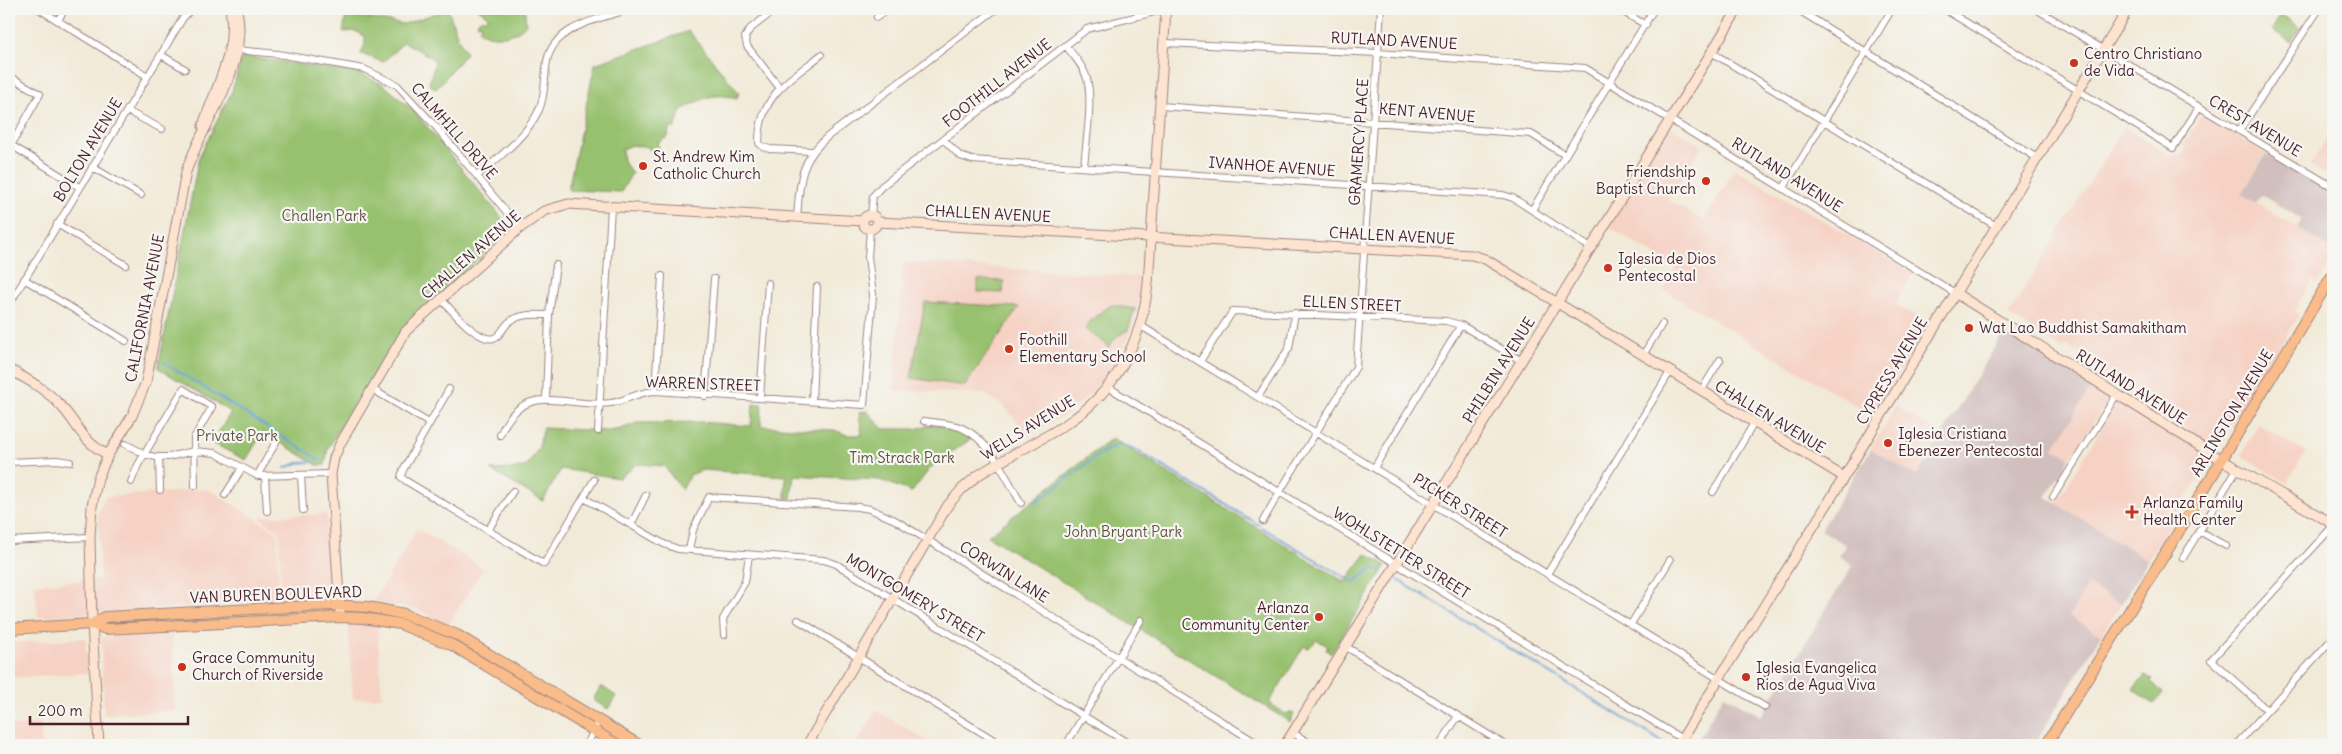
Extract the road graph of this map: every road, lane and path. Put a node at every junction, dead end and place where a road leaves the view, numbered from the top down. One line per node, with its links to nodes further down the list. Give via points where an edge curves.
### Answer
1 (39, 9): 22 (street)
2 (65, 9): 22 (street)
3 (191, 9): 31 (street, BOLTON AVENUE)
4 (230, 9): 47 (street, CALIFORNIA AVENUE, via 229,52 224,74)
5 (237, 9): 26 (street, CALIFORNIA AVENUE)
6 (630, 9): 56 (street, via 574,28 558,40 548,58 542,99 533,121)
7 (776, 9): 37 (street, via 750,29 745,37 747,46)
8 (888, 9): 21 (street)
9 (996, 9): 50 (street)
10 (1166, 9): 24 (street, WELLS AVENUE); 25 (street, FOOTHILL AVENUE, via 1087,29)
11 (1381, 9): 30 (street, GRAMERCY PLACE)
12 (1618, 9): 23 (street)
13 (1654, 9): 23 (street)
14 (1738, 9): 28 (street, PHILBIN AVENUE)
15 (1797, 9): 29 (street)
16 (1892, 9): 29 (street)
17 (1944, 9): 38 (street)
18 (2036, 9): 27 (street, CREST AVENUE)
19 (2128, 9): 27 (street, CYPRESS AVENUE)
20 (2319, 9): 46 (street)
21 (877, 17)
22 (58, 20): 35 (street)
23 (1646, 25): 36 (street)
24 (1165, 43): 30 (street, RUTLAND AVENUE); 39 (street, WELLS AVENUE)
25 (1066, 46): 48 (street, FOOTHILL AVENUE); 53 (street, via 1082,68 1089,92)
26 (237, 50): 47 (street, CALIFORNIA AVENUE, via 223,96); 56 (street, CALMHILL DRIVE, via 322,61 364,69 384,77 407,96)
27 (2104, 50): 38 (street, CYPRESS AVENUE); 40 (street, CREST AVENUE)
28 (1711, 52): 42 (street, PHILBIN AVENUE); 44 (street)
29 (1866, 52): 44 (street); 52 (street)
30 (1378, 53): 36 (street, RUTLAND AVENUE, via 1585,68); 43 (street, GRAMERCY PLACE)
31 (161, 55): 33 (street); 35 (street, BOLTON AVENUE)
32 (821, 55): 37 (street)
33 (185, 69)
34 (9, 76): 49 (street, via 40,94)
35 (147, 76): 41 (street, BOLTON AVENUE)
36 (1610, 83): 42 (street, RUTLAND AVENUE); 51 (street)
37 (780, 88): 50 (street, via 765,108 759,143 770,149)
38 (2078, 91): 40 (street, via 2173,148); 52 (street, CYPRESS AVENUE)
39 (1161, 106): 43 (street, KENT AVENUE); 55 (street, WELLS AVENUE)
40 (2199, 106): 46 (street, CREST AVENUE)
41 (127, 110): 45 (street); 54 (street, BOLTON AVENUE)
42 (1669, 119): 60 (street, RUTLAND AVENUE); 73 (street, PHILBIN AVENUE)
43 (1373, 121): 51 (street, KENT AVENUE, via 1531,134); 57 (street, GRAMERCY PLACE)
44 (1824, 121): 60 (street); 69 (street)
45 (162, 129)
46 (2239, 131): 59 (street, CREST AVENUE)
47 (200, 137): 122 (street, CALIFORNIA AVENUE, via 186,172 146,382 132,416)
48 (944, 140): 53 (street, IVANHOE AVENUE, via 960,156 972,160); 64 (street, FOOTHILL AVENUE, via 877,190)
49 (10, 147): 58 (street)
50 (812, 151): 65 (street, via 803,169)
51 (1565, 155): 63 (street)
52 (2037, 158): 69 (street, CYPRESS AVENUE)
53 (1084, 166): 55 (street, IVANHOE AVENUE)
54 (92, 168): 58 (street, BOLTON AVENUE); 61 (street)
55 (1156, 172): 57 (street, IVANHOE AVENUE); 72 (street, WELLS AVENUE)
56 (477, 176): 70 (street, CALMHILL DRIVE)
57 (1369, 186): 63 (street, IVANHOE AVENUE, via 1503,195); 74 (street, GRAMERCY PLACE)
58 (79, 187): 68 (street, BOLTON AVENUE)
59 (2333, 187)
60 (1783, 189): 83 (street, RUTLAND AVENUE)
61 (141, 195)
62 (611, 207): 65 (street, CHALLEN AVENUE); 70 (street, CHALLEN AVENUE, via 557,205); 111 (street)
63 (1532, 210): 73 (street, IVANHOE AVENUE)
64 (870, 214): 66 (street); 67 (street)
65 (797, 217): 66 (street, CHALLEN AVENUE)
66 (863, 221): 71 (street, via 864,227)
67 (878, 222): 71 (street); 72 (street, CHALLEN AVENUE)
68 (57, 224): 75 (street); 79 (street, BOLTON AVENUE)
69 (1996, 226): 83 (street, CYPRESS AVENUE)
70 (520, 228): 84 (street, CHALLEN AVENUE)
71 (870, 230): 110 (street, WARREN STREET, via 868,257 873,294 864,405)
72 (1152, 237): 74 (street, CHALLEN AVENUE); 92 (street, WELLS AVENUE)
73 (1591, 248): 85 (street, PHILBIN AVENUE)
74 (1364, 249): 85 (street, CHALLEN AVENUE, via 1472,255 1485,259); 89 (street, GRAMERCY PLACE)
75 (126, 265)
76 (556, 266): 87 (street)
77 (2333, 274): 124 (main road, ARLINGTON AVENUE)
78 (662, 276): 103 (street)
79 (24, 279): 86 (street, BOLTON AVENUE); 93 (street)
80 (714, 279): 106 (street)
81 (768, 283): 108 (street)
82 (817, 287): 110 (street)
83 (1955, 293): 105 (street, RUTLAND AVENUE); 135 (street, CYPRESS AVENUE)
84 (442, 300): 87 (street, via 468,326 486,338 497,336 509,322 519,317); 101 (street, CHALLEN AVENUE, via 406,331)
85 (1557, 302): 94 (street, CHALLEN AVENUE); 95 (street, PHILBIN AVENUE)
86 (9, 305)
87 (550, 314): 109 (street)
88 (1294, 314): 89 (street, ELLEN STREET); 97 (street, ELLEN STREET, via 1233,311); 107 (street, via 1289,348)
89 (1360, 318): 91 (street, ELLEN STREET, via 1446,321); 116 (street, GRAMERCY PLACE, via 1356,367)
90 (1662, 324): 94 (street)
91 (1462, 325): 95 (street, ELLEN STREET); 129 (street)
92 (1141, 326): 97 (street, PICKER STREET); 100 (street, WELLS AVENUE, via 1132,349)
93 (126, 341)
94 (1643, 355): 99 (street, CHALLEN AVENUE)
95 (1520, 360): 148 (street, PHILBIN AVENUE)
96 (1720, 360): 104 (street)
97 (1200, 362): 107 (street, PICKER STREET)
98 (9, 368): 122 (street, via 51,396 82,436)
99 (1670, 372): 104 (street, CHALLEN AVENUE); 165 (street)
100 (1108, 387): 127 (street, WELLS AVENUE, via 1088,408 1066,424); 142 (street, WOHLSTETTER STREET)
101 (372, 389): 113 (street); 131 (street, CHALLEN AVENUE, via 340,444)
102 (449, 389): 113 (street)
103 (655, 391): 106 (street, WARREN STREET); 111 (street, WARREN STREET)
104 (1701, 391): 114 (street, CHALLEN AVENUE)
105 (2117, 394): 124 (street, RUTLAND AVENUE); 145 (street)
106 (705, 396): 108 (street, WARREN STREET)
107 (1258, 397): 116 (street, PICKER STREET)
108 (760, 398): 110 (street, WARREN STREET)
109 (546, 399): 111 (street, WARREN STREET); 117 (street, WARREN STREET, via 520,406 505,422)
110 (812, 401)
111 (600, 403): 115 (street)
112 (924, 422): 127 (street, via 960,427 977,438)
113 (429, 423): 154 (street, via 401,477)
114 (1754, 424): 135 (street, CHALLEN AVENUE); 141 (street)
115 (598, 431)
116 (1316, 432): 129 (street, PICKER STREET); 142 (street, GRAMERCY PLACE)
117 (500, 435)
118 (276, 442): 132 (street)
119 (125, 444): 121 (street)
120 (194, 451): 121 (street, via 194,438 212,406 183,389); 123 (street, via 168,458); 128 (street, via 215,453); 138 (street)
121 (145, 454): 123 (street); 137 (street)
122 (108, 455): 156 (street, CALIFORNIA AVENUE, via 94,492)
123 (159, 457): 139 (street)
124 (2222, 460): 130 (street, RUTLAND AVENUE); 204 (main road, ARLINGTON AVENUE)
125 (9, 462): 126 (street)
126 (70, 462)
127 (998, 463): 147 (street); 157 (street, WELLS AVENUE, via 962,489)
128 (242, 468): 132 (street); 144 (street)
129 (1374, 468): 148 (street, PICKER STREET)
130 (2237, 469): 152 (street, RUTLAND AVENUE); 155 (street)
131 (331, 474): 134 (street); 167 (street, CHALLEN AVENUE)
132 (257, 476): 133 (street)
133 (266, 476): 134 (street); 150 (street)
134 (301, 476): 149 (street)
135 (1844, 477): 183 (street, CYPRESS AVENUE)
136 (594, 480): 146 (street)
137 (132, 482)
138 (195, 486)
139 (160, 490)
140 (513, 491): 154 (street)
141 (1713, 492)
142 (1279, 493): 151 (street, GRAMERCY PLACE); 164 (street, WOHLSTETTER STREET)
143 (646, 494): 153 (street)
144 (225, 495)
145 (2053, 497)
146 (584, 498): 153 (street, MONTGOMERY STREET); 154 (street, via 544,564)
147 (1020, 503)
148 (1433, 504): 164 (street, PHILBIN AVENUE); 165 (street, PICKER STREET)
149 (303, 510)
150 (267, 511)
151 (1264, 521)
152 (2333, 525): 185 (street, via 2211,660)
153 (631, 526): 160 (street, MONTGOMERY STREET, via 664,544)
154 (488, 530)
155 (2199, 531): 159 (street); 162 (street)
156 (90, 537): 158 (street); 173 (street, CALIFORNIA AVENUE)
157 (928, 540): 160 (street, CORWIN LANE, via 870,509 709,497 693,530); 166 (street, WELLS AVENUE); 182 (street, CORWIN LANE)
158 (9, 541)
159 (2226, 546)
160 (689, 550): 161 (street, MONTGOMERY STREET)
161 (749, 555): 166 (street, MONTGOMERY STREET, via 824,560); 176 (street, via 745,582 723,620)
162 (2183, 558)
163 (1670, 560): 174 (street)
164 (1396, 564): 179 (street, PHILBIN AVENUE); 190 (street, WOHLSTETTER STREET)
165 (1547, 574): 174 (street, PICKER STREET)
166 (893, 598): 181 (street, WELLS AVENUE); 186 (street, MONTGOMERY STREET)
167 (339, 606): 168 (main road, VAN BUREN BOULEVARD, via 368,607); 169 (street, CHALLEN AVENUE); 173 (main road, VAN BUREN BOULEVARD, via 105,617)
168 (409, 616): 170 (main road, via 407,620 380,616); 180 (main road, VAN BUREN BOULEVARD, via 445,629)
169 (340, 618): 170 (main road, VAN BUREN BOULEVARD); 173 (main road, VAN BUREN BOULEVARD, via 105,630)
170 (370, 619): 178 (main road, VAN BUREN BOULEVARD, via 414,628)
171 (798, 620): 181 (street)
172 (1141, 620): 182 (street)
173 (92, 624): 175 (main road, VAN BUREN BOULEVARD); 191 (street, CALIFORNIA AVENUE)
174 (1631, 624): 183 (street, PICKER STREET)
175 (9, 629)
176 (724, 635)
177 (2333, 638): 185 (street)
178 (448, 643): 180 (main road, via 459,644 484,657); 188 (main road, VAN BUREN BOULEVARD)
179 (1345, 646): 187 (street); 189 (street, PHILBIN AVENUE)
180 (488, 654): 188 (main road, VAN BUREN BOULEVARD)
181 (859, 657): 195 (street, WELLS AVENUE); 196 (street)
182 (1118, 658): 186 (street); 199 (street, CORWIN LANE)
183 (1719, 679): 184 (street, PICKER STREET); 190 (street, CYPRESS AVENUE)
184 (1765, 707)
185 (2267, 710): 205 (street)
186 (1084, 716): 197 (street); 198 (street, MONTGOMERY STREET)
187 (1458, 716): 202 (street); 203 (street)
188 (595, 725): 192 (street); 193 (main road, VAN BUREN BOULEVARD); 194 (main road, VAN BUREN BOULEVARD)
189 (1293, 732): 200 (street, PHILBIN AVENUE); 201 (street)
190 (1680, 743)
191 (99, 745)
192 (587, 745)
193 (618, 745)
194 (639, 745)
195 (806, 745)
196 (1002, 745)
197 (1066, 745)
198 (1131, 745)
199 (1260, 745)
200 (1285, 745)
201 (1314, 745)
202 (1440, 745)
203 (1505, 745)
204 (2046, 745)
205 (2236, 745)

